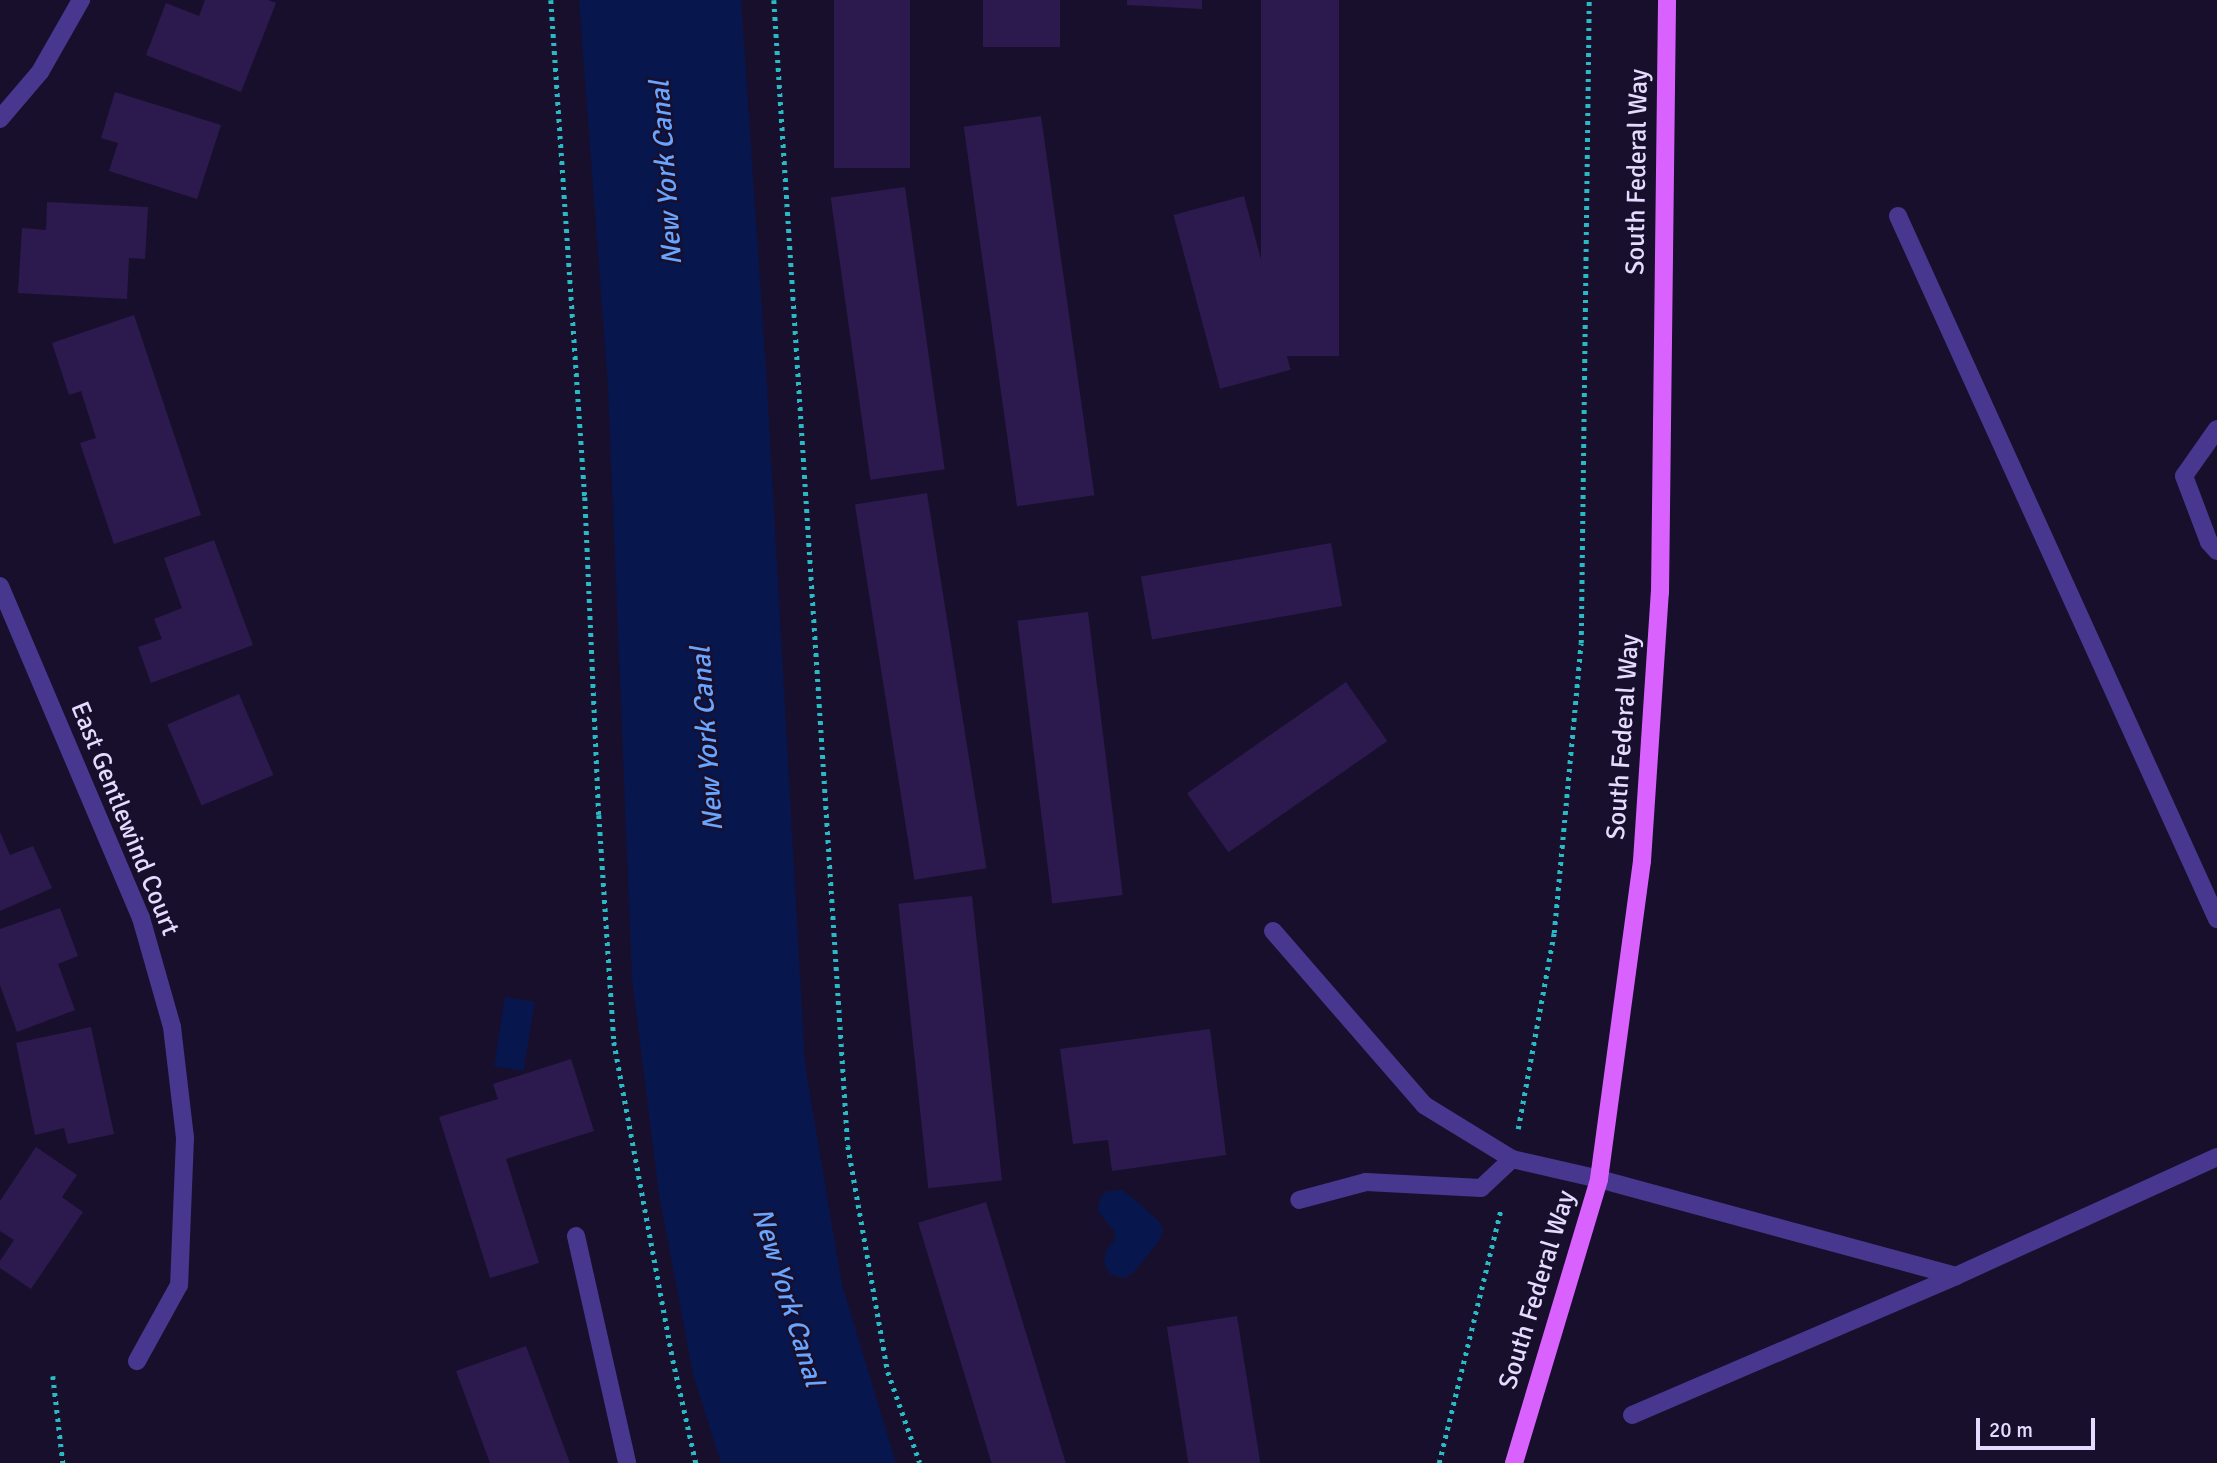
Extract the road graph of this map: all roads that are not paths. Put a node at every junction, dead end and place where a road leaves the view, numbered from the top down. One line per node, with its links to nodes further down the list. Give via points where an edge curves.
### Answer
1 (81, 0): 3 (street, via 40,72)
2 (1667, 0): 12 (main road, South Federal Way, via 1660,593 1642,862)
3 (0, 119)
4 (1898, 216): 8 (street)
5 (2217, 429): 6 (street, via 2184,476 2209,542)
6 (2217, 551)
7 (0, 586): 16 (street, East Gentlewind Court, via 141,918 172,1027 185,1138 179,1284)
8 (2217, 919)
9 (1273, 931): 11 (street, via 1424,1105)
10 (2217, 1157): 15 (street)
11 (1512, 1159): 12 (street); 13 (street, via 1481,1188 1366,1182)
12 (1599, 1179): 15 (street); 19 (main road, South Federal Way)
13 (1300, 1200)
14 (576, 1236): 18 (street)
15 (1956, 1276): 17 (street)
16 (136, 1361)
17 (1632, 1415)
18 (627, 1463)
19 (1514, 1463)

